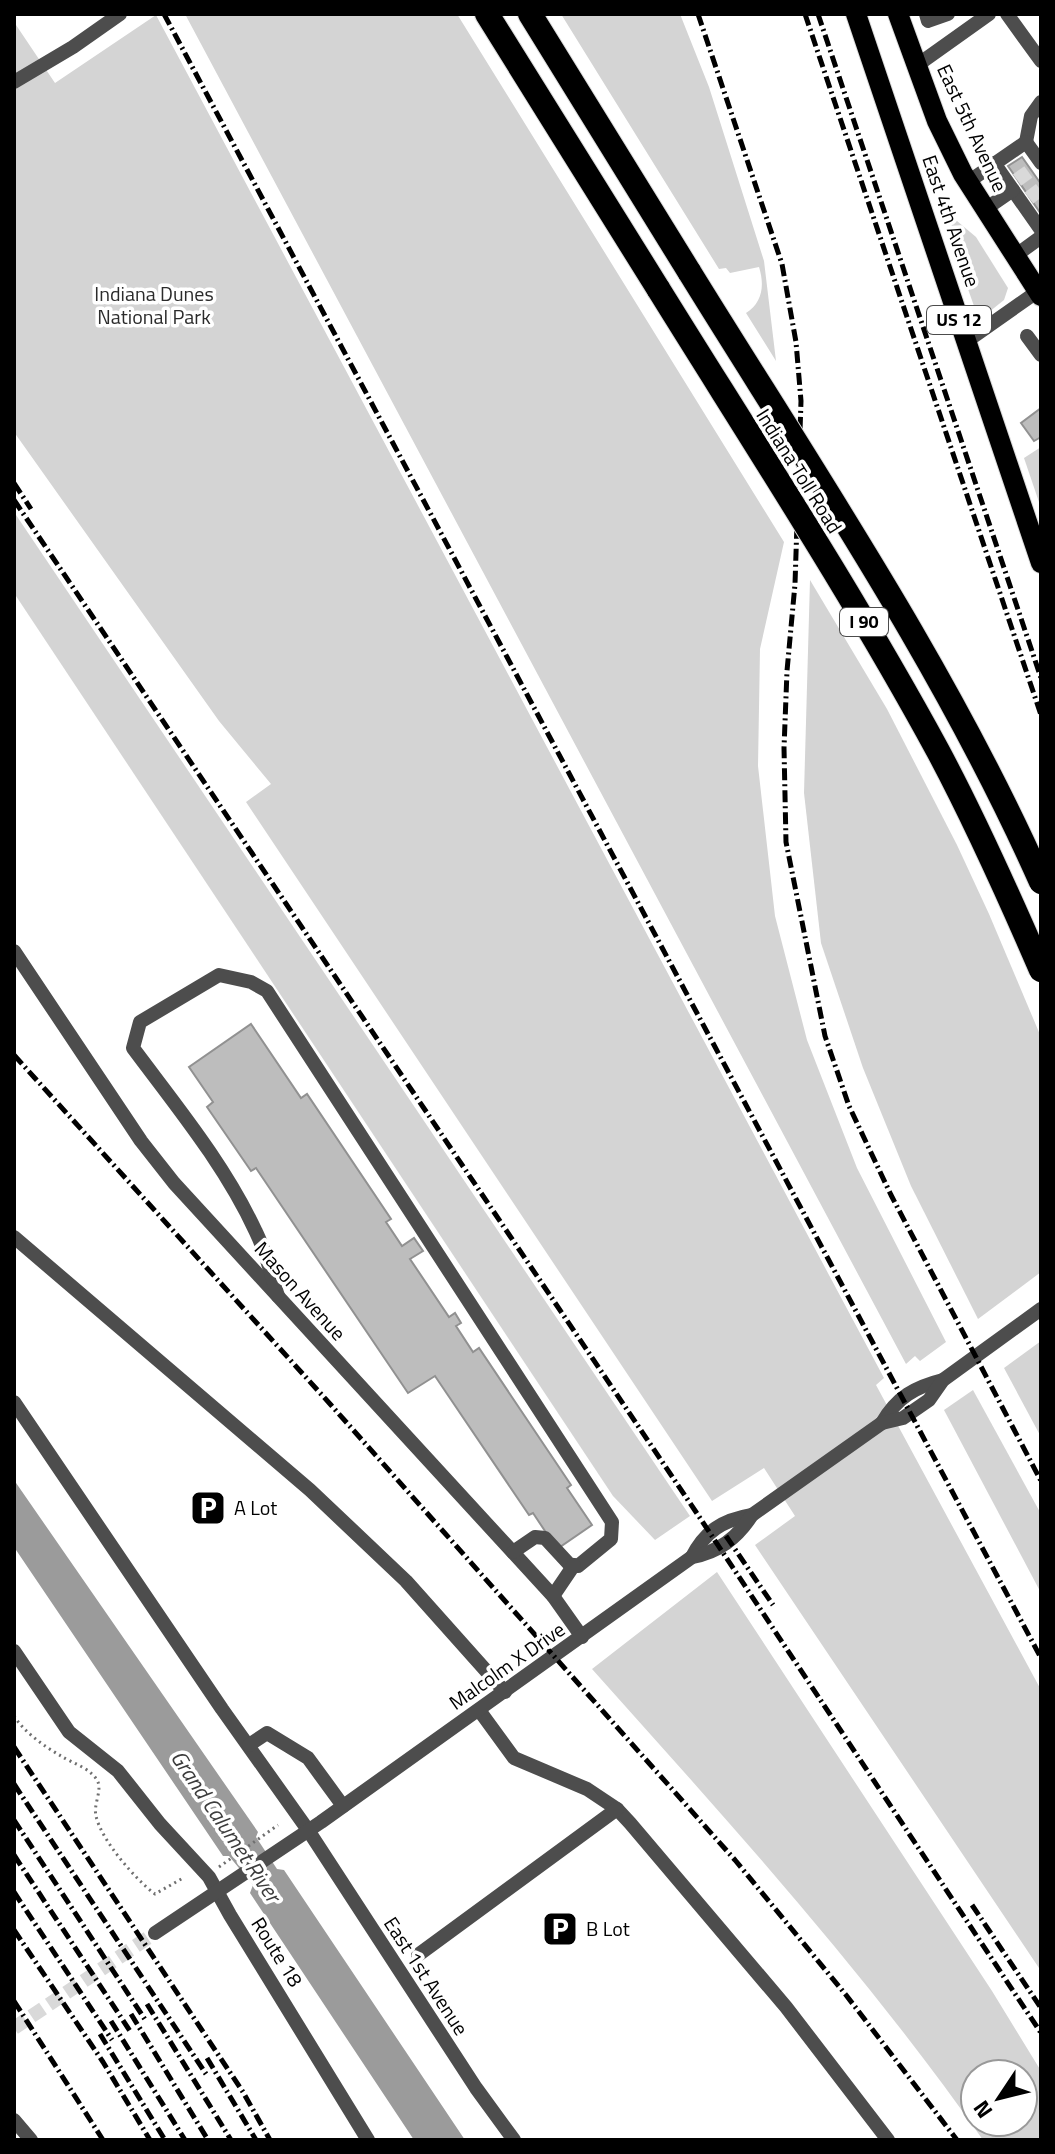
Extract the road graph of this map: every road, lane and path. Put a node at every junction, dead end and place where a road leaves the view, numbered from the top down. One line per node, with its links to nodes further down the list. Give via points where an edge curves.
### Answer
1 (120, 14): 14 (street)
2 (487, 14): 32 (highway, Indiana Toll Road / I 90, bridge, via 879,646 1000,875)
3 (530, 14): 30 (highway, Indiana Toll Road / I 90, bridge, via 971,736)
4 (856, 14): 27 (main road, East 4th Avenue / US 12)
5 (926, 14): 6 (street, via 928,21)
6 (948, 14)
7 (962, 14): 11 (street)
8 (989, 14): 11 (street)
9 (1007, 14): 12 (street)
10 (902, 15): 13 (main road, East 5th Avenue)
11 (971, 27): 13 (street)
12 (1041, 61)
13 (916, 66): 19 (main road, East 5th Avenue)
14 (14, 82)
15 (1041, 102): 16 (street, via 1031,116)
16 (1026, 142): 17 (street); 18 (street)
17 (994, 163): 19 (street); 20 (street)
18 (1038, 166)
19 (968, 182): 21 (main road, East 5th Avenue)
20 (1018, 191): 21 (street); 22 (street)
21 (984, 210): 24 (main road, East 5th Avenue)
22 (1038, 221)
23 (1041, 237): 24 (street)
24 (1015, 256): 25 (main road, East 5th Avenue)
25 (1040, 292): 27 (street)
26 (1027, 336): 28 (street)
27 (967, 341): 29 (main road, East 4th Avenue / US 12)
28 (1041, 354)
29 (1041, 563)
30 (1041, 882)
31 (14, 951): 34 (street, Mason Avenue, via 141,1141)
32 (1041, 970)
33 (14, 1237): 42 (street, via 310,1490 406,1581)
34 (278, 1296): 37 (street, Mason Avenue); 38 (street, via 258,1235 237,1195 133,1048 140,1022 219,975 267,991 612,1522 611,1539)
35 (1041, 1309): 40 (street, Malcolm X Drive, via 943,1380 919,1385 893,1404 882,1423 752,1515 730,1519 701,1540 692,1557)
36 (14, 1402): 45 (street, East 1st Avenue)
37 (513, 1552): 38 (street, via 535,1537 545,1538); 39 (street, Mason Avenue)
38 (574, 1565): 39 (street)
39 (553, 1596): 40 (street, Mason Avenue)
40 (582, 1637): 42 (street, Malcolm X Drive)
41 (14, 1651): 52 (street, Route 18, via 69,1732 118,1771)
42 (505, 1692): 43 (street, Malcolm X Drive)
43 (479, 1710): 46 (street, Malcolm X Drive); 47 (street, via 514,1758 587,1789)
44 (14, 1716): 51 (path, via 20,1726 97,1780 97,1820 144,1886 155,1894)
45 (249, 1745): 46 (street, via 267,1733 308,1758); 49 (street, East 1st Avenue)
46 (343, 1806): 49 (street, Malcolm X Drive)
47 (617, 1809): 54 (street); 59 (street, via 791,2014)
48 (278, 1825): 50 (path)
49 (308, 1830): 52 (street, Malcolm X Drive); 58 (street, East 1st Avenue)
50 (215, 1869)
51 (183, 1878)
52 (218, 1891): 53 (street, Malcolm X Drive); 57 (street, Route 18)
53 (155, 1933)
54 (418, 1955)
55 (14, 2120): 56 (street)
56 (31, 2140)
57 (368, 2140)
58 (514, 2140)
59 (888, 2140)

